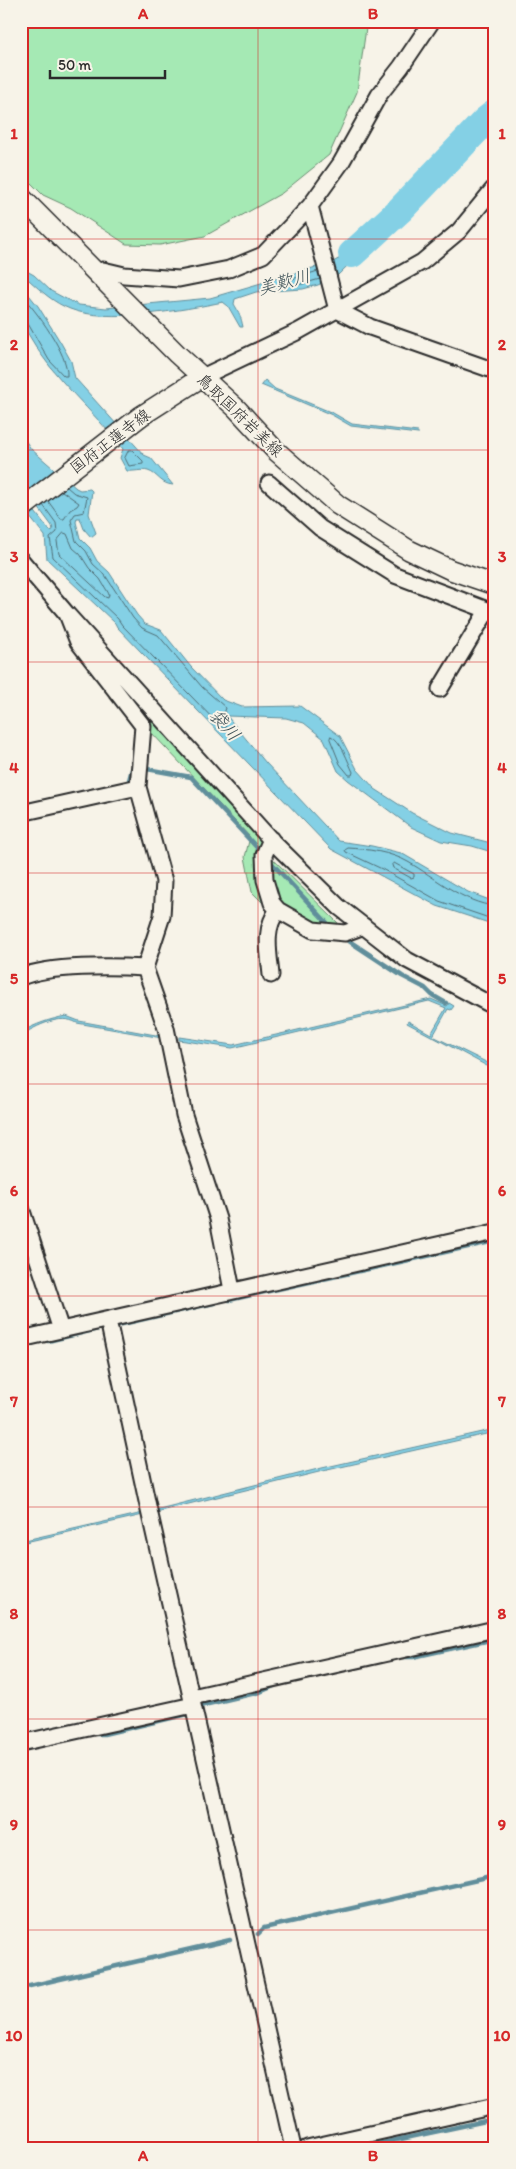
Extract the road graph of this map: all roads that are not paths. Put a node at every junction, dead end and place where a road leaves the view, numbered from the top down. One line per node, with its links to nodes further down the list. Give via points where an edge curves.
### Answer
1 (432, 21): 4 (street, via 379,95 341,163)
2 (495, 186): 6 (street, via 459,230 422,262)
3 (21, 197): 5 (main road, 鳥取国府岩美線)
4 (310, 206): 5 (street, via 263,255 229,269 179,279 103,270); 6 (street)
5 (96, 273): 8 (main road, 鳥取国府岩美線)
6 (337, 310): 7 (street, via 370,328); 8 (street)
7 (495, 372)
8 (202, 377): 10 (main road, 国府正蓮寺線, via 132,423); 12 (main road, 鳥取国府岩美線, via 275,450 338,505 408,550 451,570)
9 (269, 483): 13 (street, via 320,528 383,569)
10 (21, 509)
11 (21, 560): 14 (street)
12 (495, 585)
13 (491, 612): 15 (street)
14 (67, 614): 16 (street, via 78,642 143,726); 18 (street)
15 (440, 689)
16 (138, 787): 17 (street); 21 (street, via 164,881 162,916)
17 (21, 813)
18 (271, 839): 19 (street, via 264,855 265,880 272,903); 20 (street, via 339,907)
19 (278, 910): 20 (street, via 312,930 345,934); 22 (street, via 271,920 268,935)
20 (364, 926): 24 (street, via 407,960)
21 (145, 968): 23 (street, via 119,966 34,971); 27 (street, via 166,1028 184,1115 218,1219)
22 (271, 975)
23 (21, 977)
24 (495, 1007)
25 (21, 1208): 29 (street)
26 (495, 1232): 27 (street)
27 (232, 1290): 28 (street)
28 (108, 1320): 29 (street); 32 (street)
29 (61, 1330): 30 (street)
30 (21, 1339)
31 (495, 1629): 32 (street)
32 (192, 1701): 33 (street); 35 (street)
33 (21, 1743)
34 (495, 2106): 36 (street)
35 (294, 2148)
36 (306, 2148)

